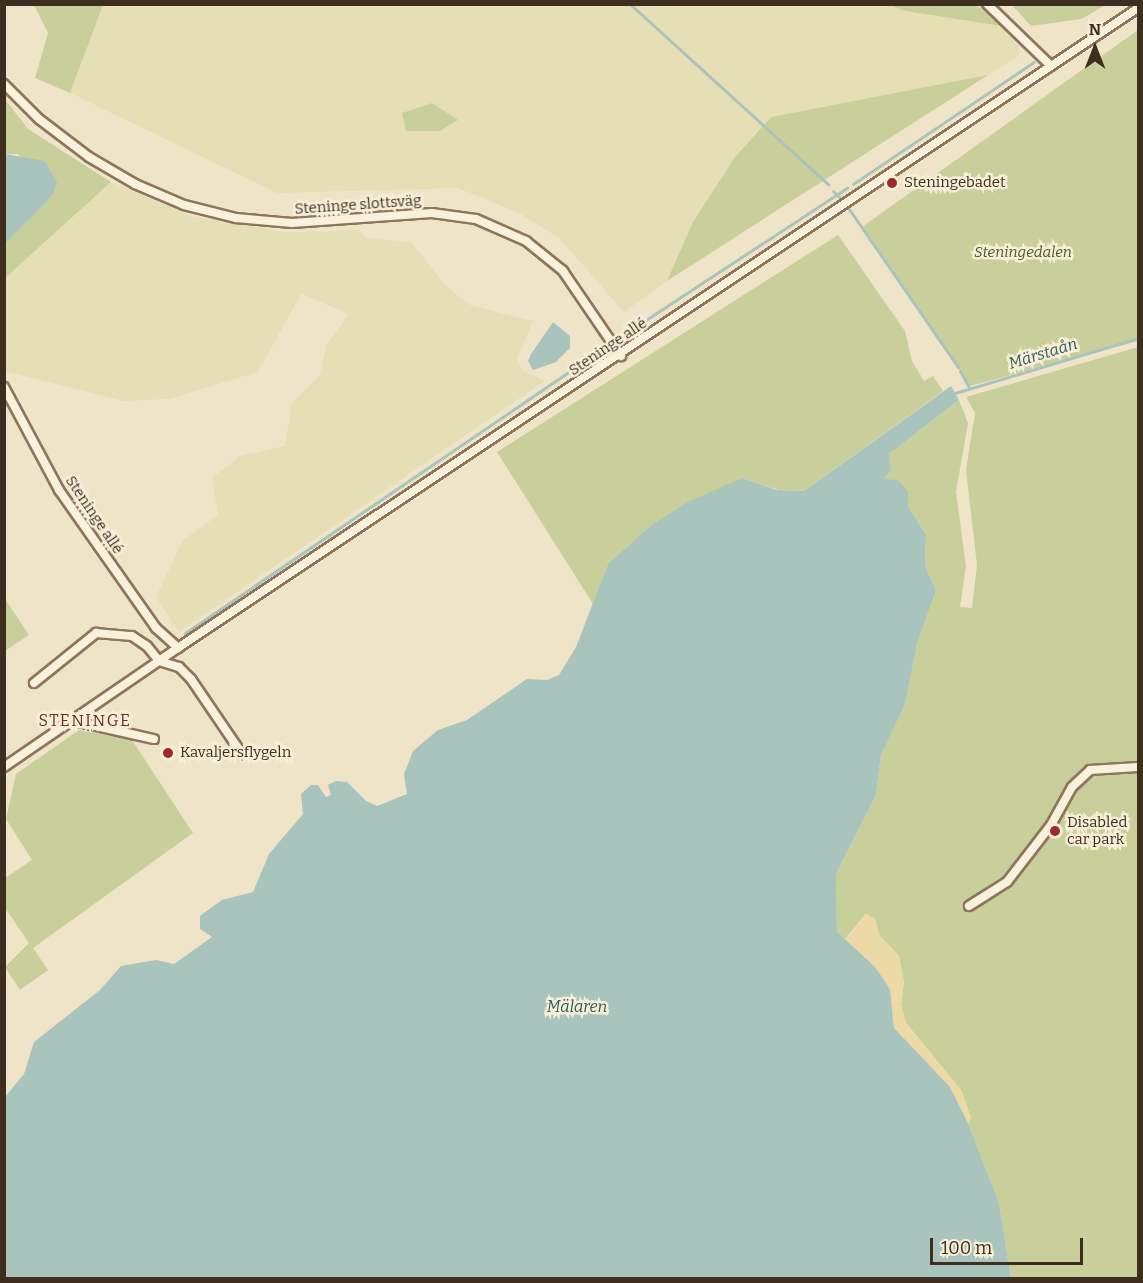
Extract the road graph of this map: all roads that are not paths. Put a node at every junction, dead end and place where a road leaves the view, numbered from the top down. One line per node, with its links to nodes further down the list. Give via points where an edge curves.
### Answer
1 (987, 4): 3 (street)
2 (1138, 8): 3 (street, Steninge allé)
3 (1051, 66): 5 (street, Steninge allé)
4 (4, 84): 5 (street, Steninge slottsväg, via 39,119 89,157 135,184 184,205 236,218 292,223 432,213 476,219 526,241 563,271)
5 (621, 356): 7 (street, Steninge allé)
6 (4, 387): 7 (street, Steninge allé, via 58,490 156,628)
7 (178, 648): 8 (street, Steninge allé)
8 (159, 661): 9 (street, via 132,636 96,633); 10 (street, Steninge allé); 12 (street, via 178,667 190,679)
9 (34, 684)
10 (74, 721): 11 (street); 13 (street, Steninge allé)
11 (154, 739)
12 (242, 754)
13 (4, 767)
14 (1138, 767): 15 (street, via 1090,770 1072,787 1051,825 1007,882)
15 (969, 906)

